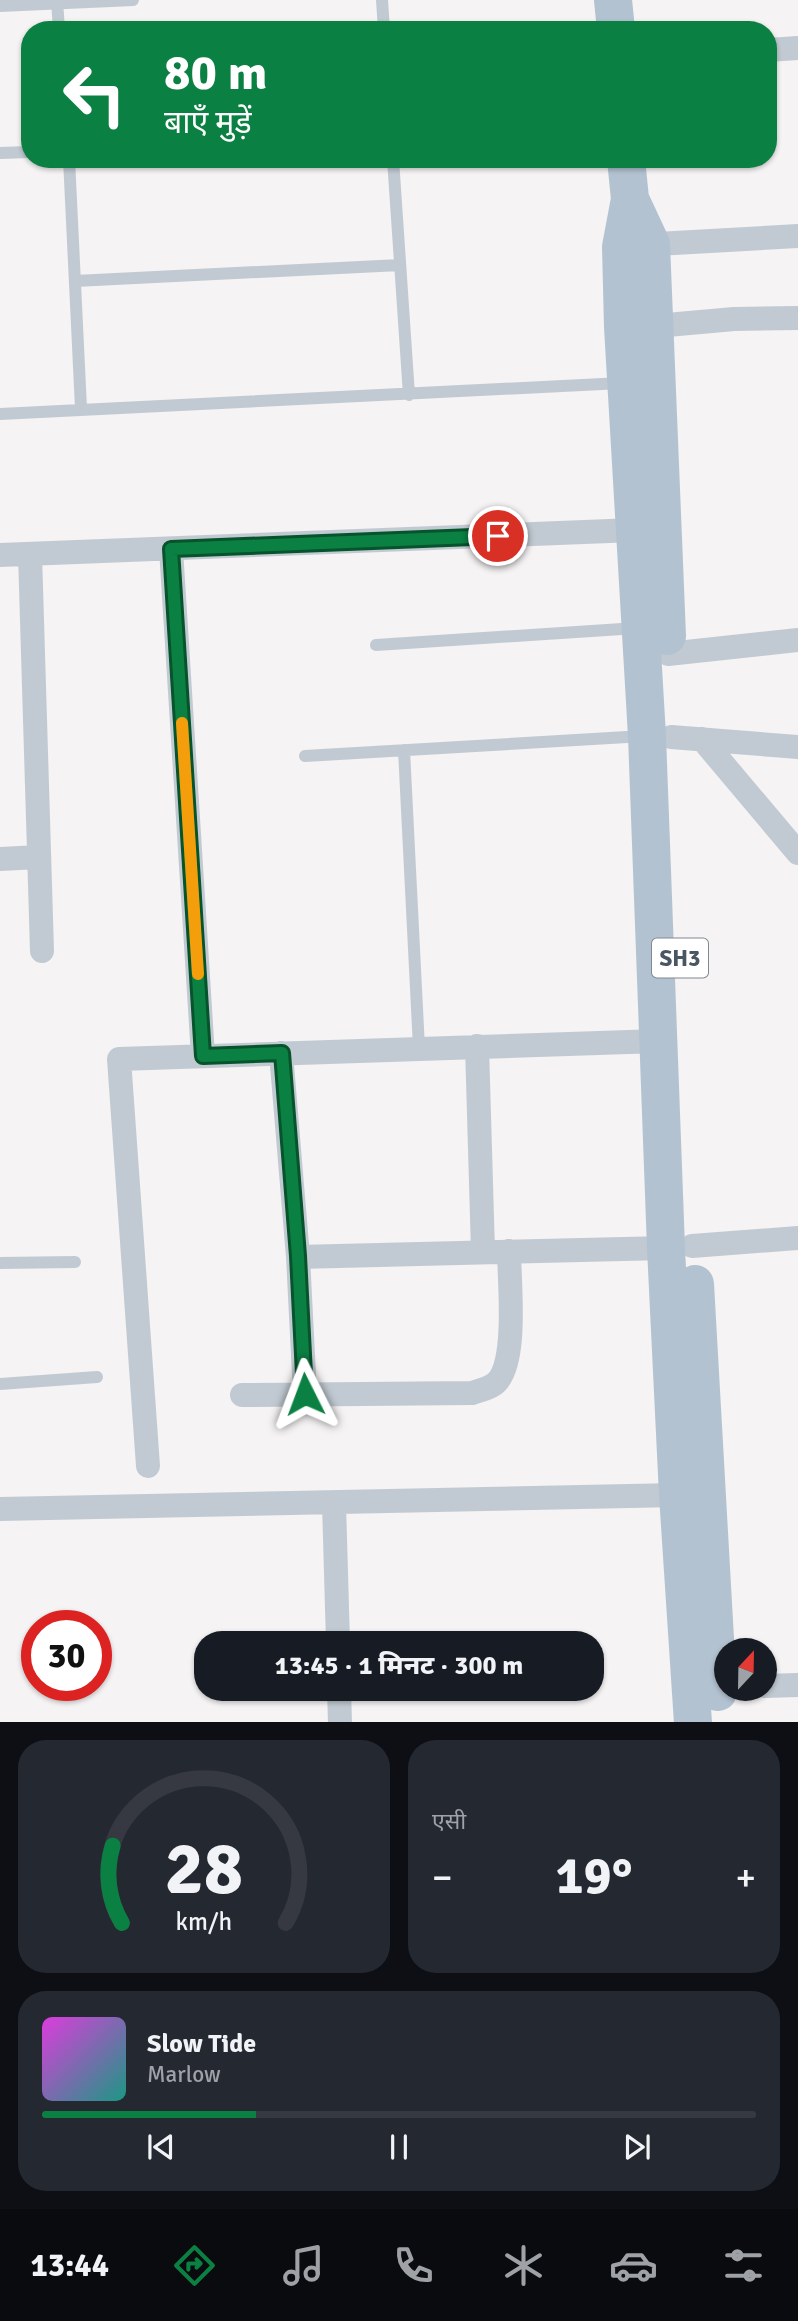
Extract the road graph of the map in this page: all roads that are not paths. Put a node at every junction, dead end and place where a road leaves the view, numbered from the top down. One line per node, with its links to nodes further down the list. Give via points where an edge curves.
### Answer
1 (133, 0): 4 (lane)
2 (382, 0): 7 (lane)
3 (613, 0): 8 (main road)
4 (57, 2): 5 (lane); 6 (lane)
5 (0, 6)
6 (58, 21)
7 (383, 21)
8 (615, 21)
9 (798, 48): 10 (street)
10 (777, 49)
11 (21, 152): 12 (lane)
12 (0, 153)
13 (69, 168): 19 (lane)
14 (394, 168): 18 (lane)
15 (627, 168): 17 (main road, SH3)
16 (798, 236): 17 (street)
17 (636, 246): 21 (main road, SH3); 22 (main road, SH3, via 623,327)
18 (400, 265): 19 (lane); 23 (lane)
19 (75, 281): 24 (lane)
20 (798, 318): 21 (street)
21 (656, 326): 33 (main road, SH3)
22 (628, 383): 23 (lane); 26 (main road, SH3)
23 (409, 395): 24 (lane)
24 (81, 408): 25 (lane)
25 (0, 414)
26 (635, 530): 27 (street); 30 (main road, SH3)
27 (171, 549): 28 (street); 46 (street)
28 (30, 554): 29 (street); 39 (street)
29 (0, 555)
30 (641, 628): 32 (lane); 34 (main road, SH3)
31 (798, 640): 33 (street)
32 (376, 645)
33 (668, 654): 34 (main road, SH3)
34 (673, 737): 35 (street); 36 (lane); 38 (street); 42 (main road, SH3); 48 (main road, SH3)
35 (798, 747)
36 (404, 750): 37 (lane); 44 (lane)
37 (305, 755)
38 (798, 853)
39 (39, 857): 40 (street); 41 (street)
40 (0, 859)
41 (42, 951)
42 (659, 1041): 43 (street); 48 (main road, SH3)
43 (477, 1046): 44 (street); 50 (street)
44 (419, 1048): 45 (street)
45 (282, 1053): 46 (street); 51 (street)
46 (203, 1056): 58 (street, via 119,1059)
47 (798, 1238): 48 (street)
48 (679, 1247): 49 (street); 59 (main road, SH3); 63 (main road, SH3)
49 (509, 1251): 50 (street); 56 (street, via 510,1347 495,1385 472,1393)
50 (483, 1252): 51 (street)
51 (298, 1256): 56 (street)
52 (75, 1262): 53 (lane)
53 (0, 1263)
54 (97, 1377): 55 (lane)
55 (0, 1384)
56 (305, 1394): 57 (street)
57 (242, 1395)
58 (148, 1466)
59 (678, 1495): 60 (street); 68 (main road, SH3)
60 (334, 1503): 61 (street); 62 (street)
61 (0, 1509)
62 (338, 1631)
63 (715, 1638)
64 (798, 1685): 65 (street)
65 (777, 1686)
66 (340, 1701): 67 (street)
67 (340, 1722)
68 (693, 1722)

